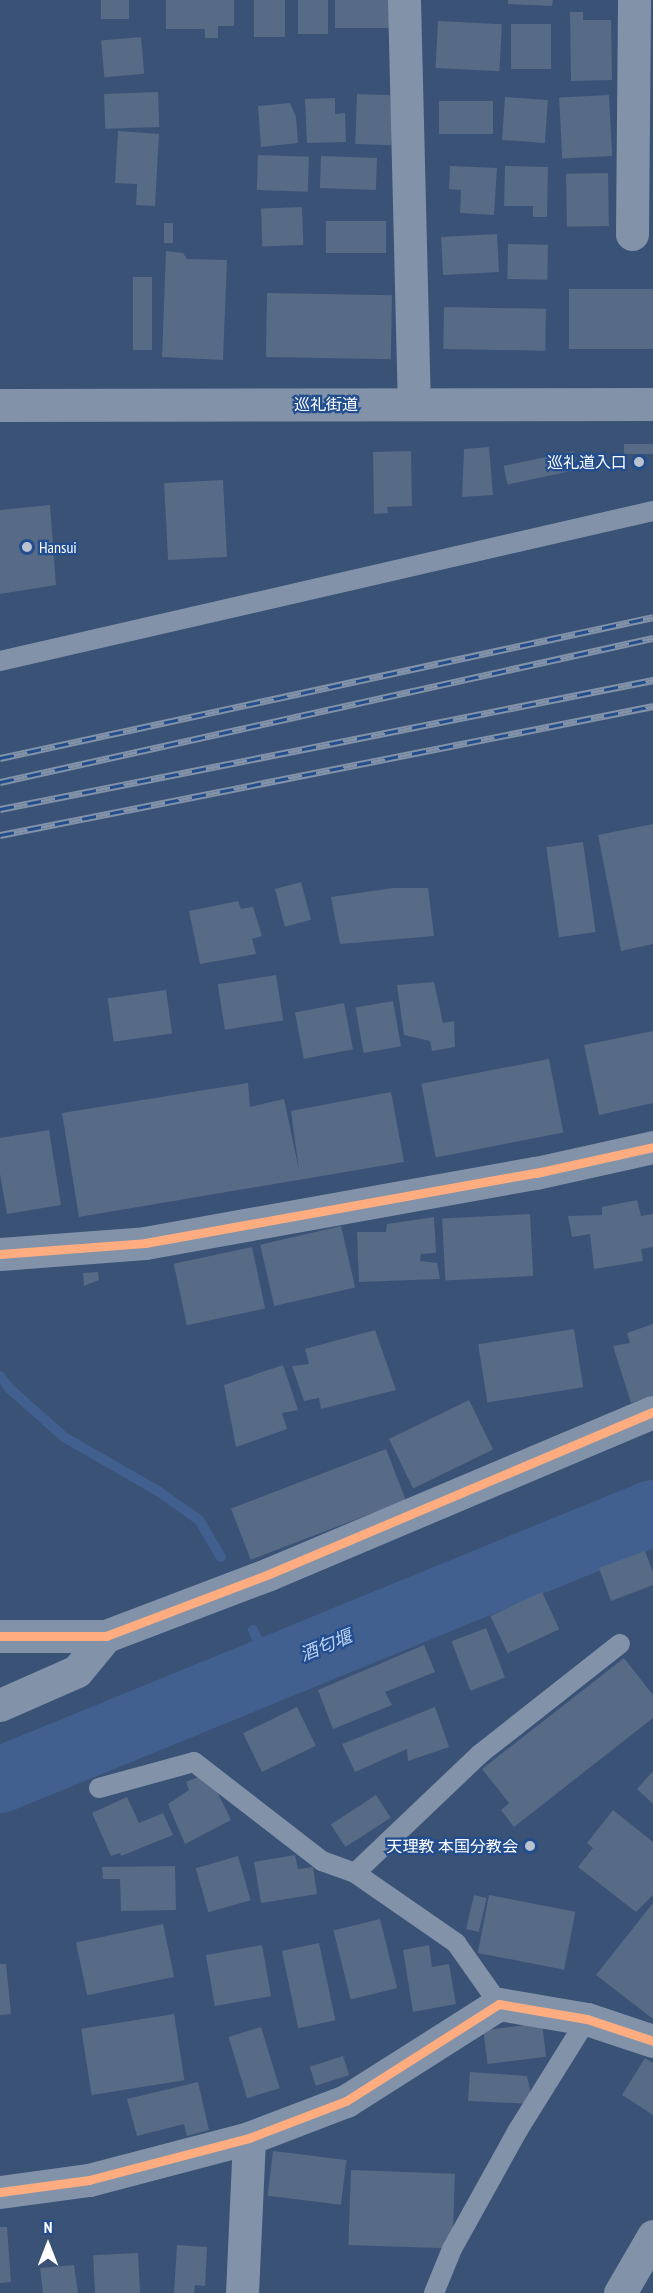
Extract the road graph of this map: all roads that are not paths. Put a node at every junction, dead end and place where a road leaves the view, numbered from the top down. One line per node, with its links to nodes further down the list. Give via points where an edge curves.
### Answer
1 (404, 0): 4 (street)
2 (634, 0): 3 (street)
3 (632, 234)
4 (414, 403): 5 (street, 巡礼街道); 6 (street, 巡礼街道)
5 (653, 404)
6 (0, 405)
7 (653, 511): 8 (lane)
8 (0, 661)
9 (653, 1147): 10 (street, via 536,1173 145,1243)
10 (0, 1254)
11 (653, 1412): 13 (street, via 269,1574)
12 (0, 1636): 13 (street)
13 (106, 1636): 15 (street, via 77,1671)
14 (620, 1644): 17 (lane, via 480,1754)
15 (0, 1705)
16 (99, 1788): 17 (lane, via 194,1762 322,1861)
17 (356, 1873): 18 (lane, via 456,1943)
18 (499, 2004): 19 (street); 21 (street, via 346,2101)
19 (586, 2019): 20 (street); 25 (lane, via 512,2139 452,2248)
20 (653, 2041)
21 (249, 2138): 22 (street, via 89,2180); 24 (street)
22 (0, 2192)
23 (653, 2236): 26 (highway)
24 (242, 2293)
25 (434, 2293)
26 (620, 2293)

